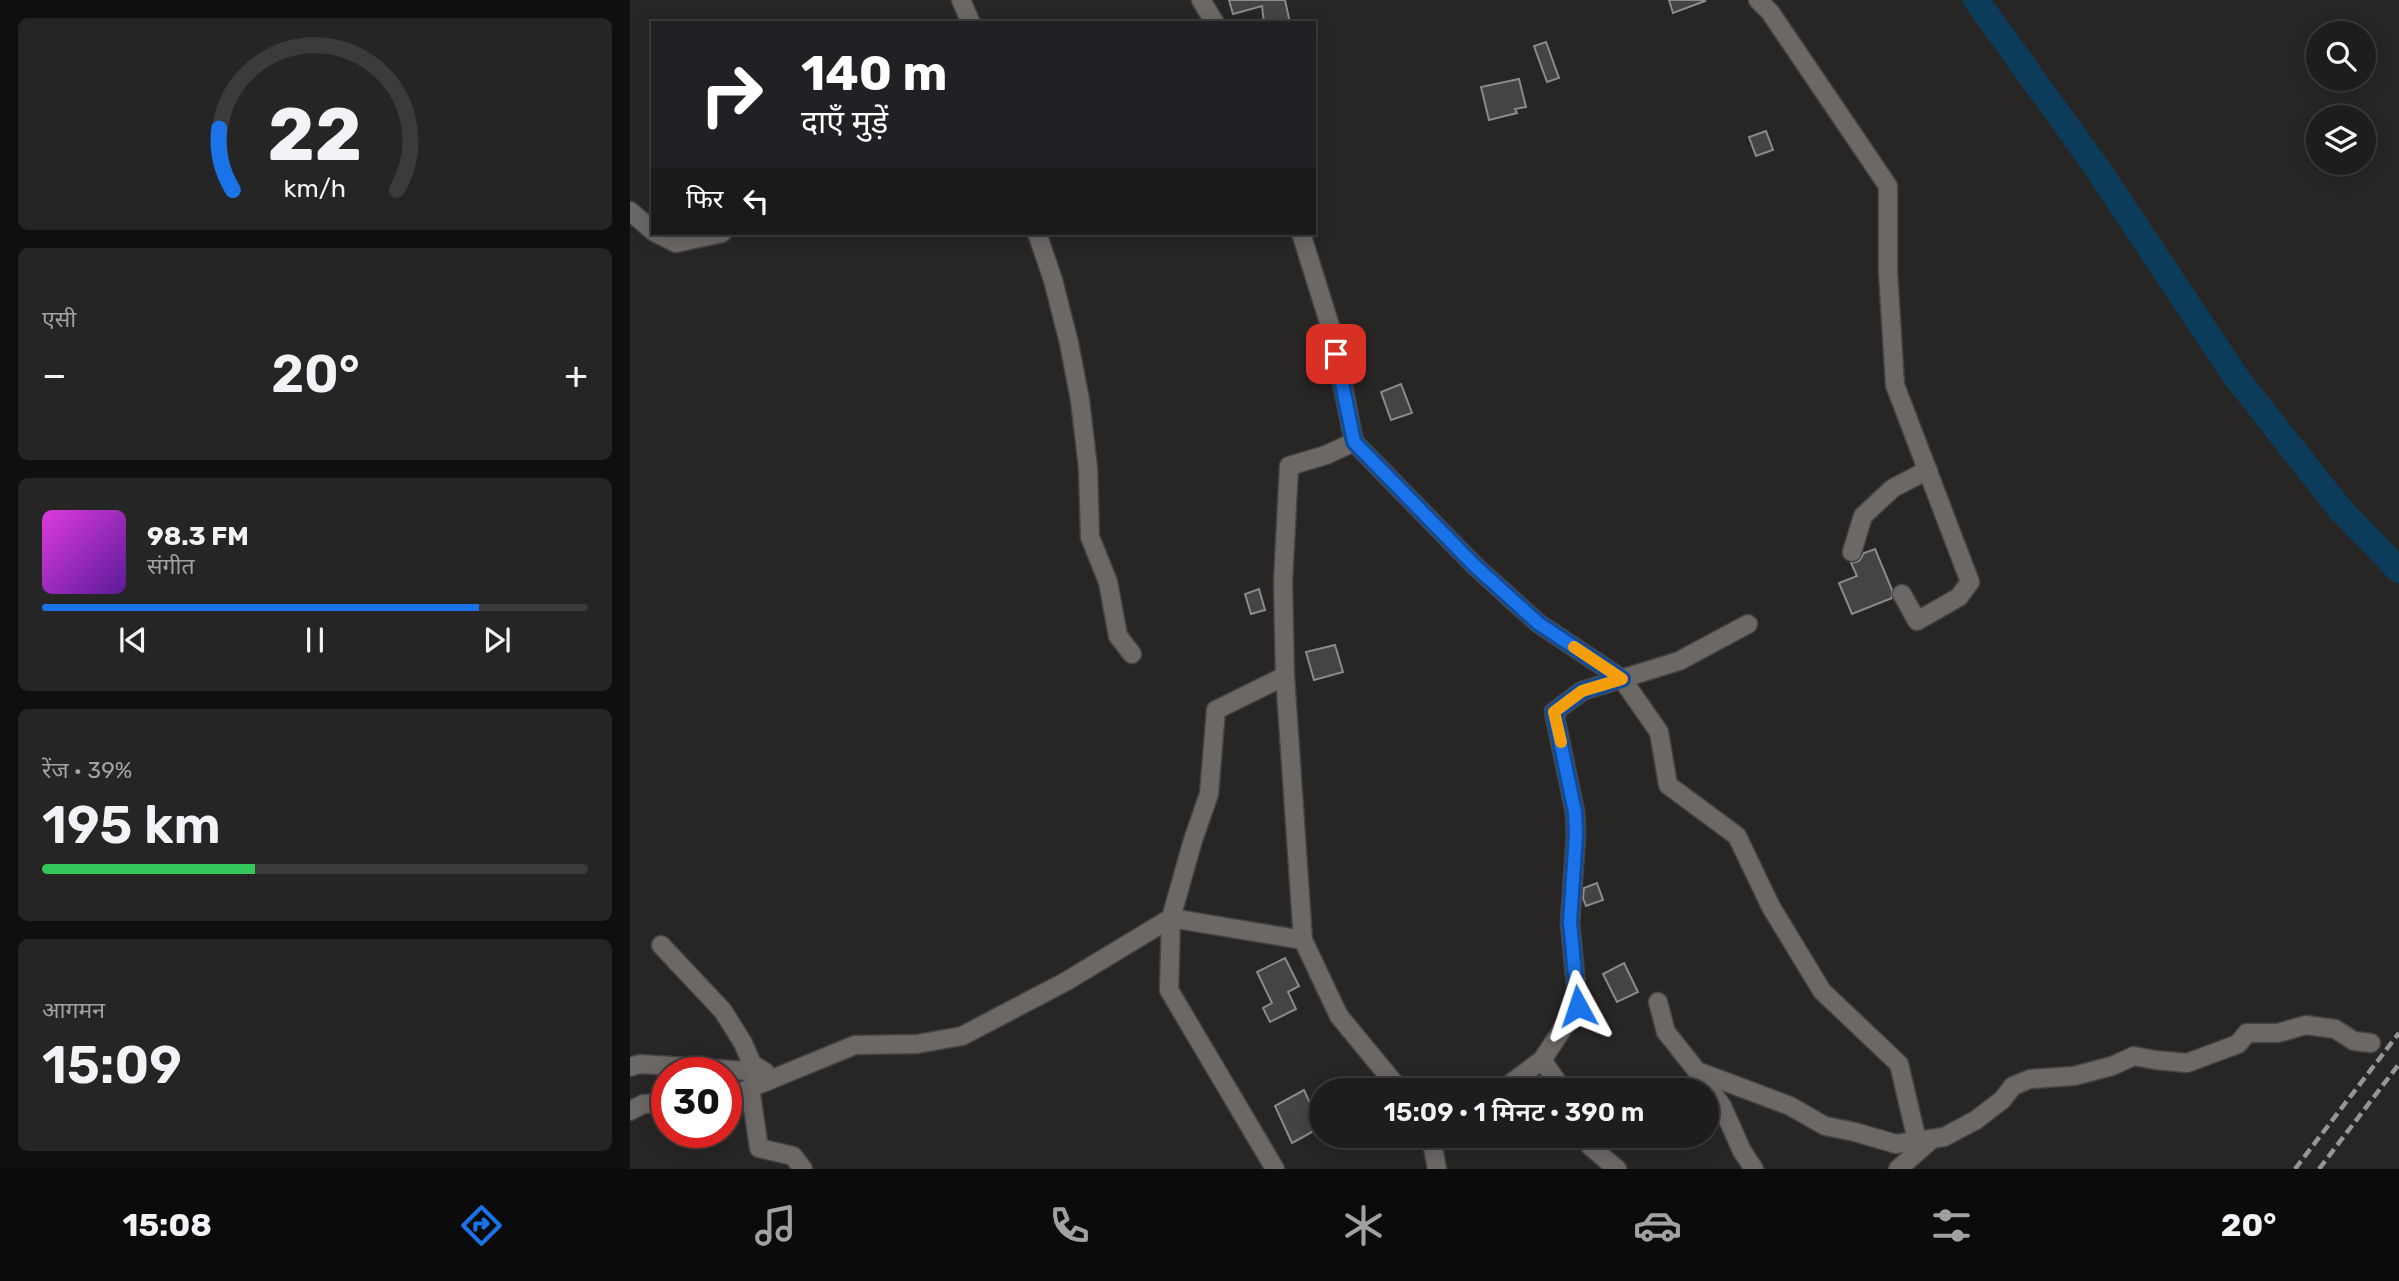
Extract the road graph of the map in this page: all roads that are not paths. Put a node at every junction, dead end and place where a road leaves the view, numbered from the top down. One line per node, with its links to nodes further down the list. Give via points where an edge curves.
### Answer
1 (961, 0): 4 (street)
2 (1201, 0): 5 (street)
3 (1758, 0): 13 (street, via 1888,186 1895,385)
4 (970, 21)
5 (1214, 21)
6 (630, 211): 7 (street)
7 (651, 229)
8 (660, 235): 9 (street, via 676,243)
9 (713, 235)
10 (1038, 235): 17 (street, via 1053,280 1080,400 1090,537 1108,582 1118,636)
11 (1302, 235): 12 (street, via 1332,332)
12 (1354, 442): 18 (street, via 1289,466 1283,582); 19 (street, via 1475,566 1538,623)
13 (1928, 470): 14 (street, via 1893,488 1863,516); 15 (street, via 1970,582 1959,597 1917,621)
14 (1852, 552)
15 (1902, 594)
16 (1748, 624): 19 (street, via 1679,661)
17 (1132, 654)
18 (1285, 676): 20 (street, via 1216,710 1209,794); 21 (street)
19 (1622, 679): 25 (street, via 1582,691 1554,712 1575,812 1570,922 1578,1006); 36 (street, via 1659,732 1668,785 1737,836 1770,907 1822,991 1899,1064)
20 (1171, 919): 21 (street); 28 (street, via 962,1036 916,1044 855,1045); 41 (street, via 1169,990)
21 (1303, 940): 29 (street, via 1339,1016)
22 (661, 946): 28 (street, via 723,1011 752,1064)
23 (1658, 1002): 27 (street, via 1666,1032)
24 (2371, 1043): 37 (street, via 2354,1041 2335,1029 2306,1025 2278,1033 2247,1033 2238,1044 2187,1063 2134,1056 2074,1076 2030,1079 2013,1086 1976,1120)
25 (1542, 1060): 30 (street); 31 (street)
26 (630, 1067): 28 (street)
27 (1698, 1071): 37 (street, via 1790,1106 1825,1126 1896,1144); 44 (street)
28 (773, 1073): 32 (street)
29 (1389, 1078)
30 (1518, 1078)
31 (1555, 1078)
32 (750, 1088): 33 (street); 40 (street, via 759,1148 793,1156)
33 (742, 1091)
34 (651, 1104): 35 (street)
35 (630, 1111)
36 (1915, 1132)
37 (1932, 1139): 45 (street)
38 (1433, 1148): 42 (street)
39 (1592, 1148): 43 (street)
40 (803, 1169)
41 (1275, 1169)
42 (1437, 1169)
43 (1617, 1169)
44 (1754, 1169)
45 (1898, 1169)

